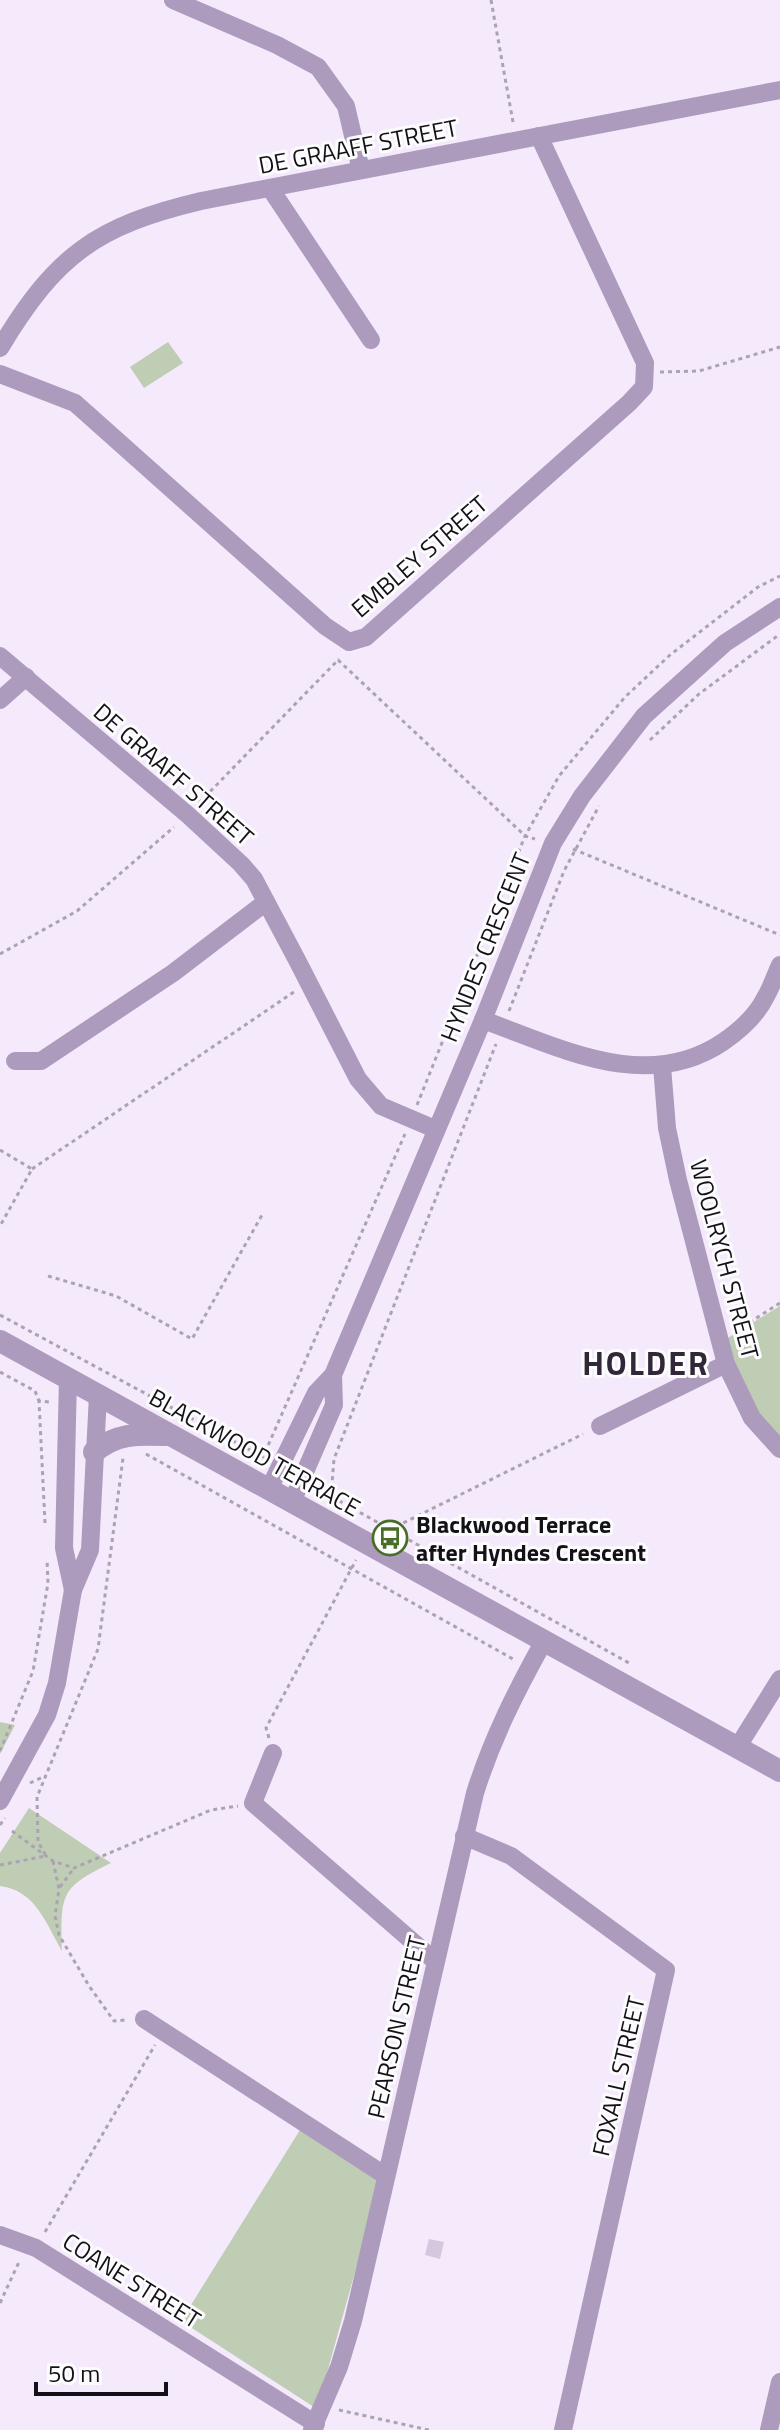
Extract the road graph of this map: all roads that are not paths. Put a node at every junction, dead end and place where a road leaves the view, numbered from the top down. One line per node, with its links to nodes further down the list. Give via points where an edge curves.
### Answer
1 (173, 0): 4 (street, via 318,67 346,106)
2 (780, 90): 3 (street, DE GRAAFF STREET)
3 (539, 136): 4 (street, DE GRAAFF STREET); 8 (street, EMBLEY STREET, via 645,363 644,387 366,637 349,642 325,626 75,403)
4 (361, 170): 5 (street, DE GRAAFF STREET)
5 (270, 188): 6 (street); 7 (street, DE GRAAFF STREET, via 149,213 112,230 53,271)
6 (371, 340)
7 (0, 348)
8 (0, 374)
9 (780, 607): 15 (street, HYNDES CRESCENT, via 725,643 644,716 582,796 553,843)
10 (0, 656): 11 (street, DE GRAAFF STREET)
11 (26, 677): 12 (street); 13 (street, DE GRAAFF STREET, via 215,838 254,879)
12 (0, 700)
13 (266, 902): 16 (street, via 173,973 41,1061); 18 (street, DE GRAAFF STREET, via 358,1079 381,1106)
14 (780, 965): 17 (street, via 764,1000 732,1036 700,1055)
15 (483, 1020): 17 (street, via 613,1064); 18 (street, HYNDES CRESCENT)
16 (15, 1061)
17 (662, 1066): 20 (street, WOOLRYCH STREET, via 675,1167)
18 (435, 1129): 21 (street, HYNDES CRESCENT)
19 (0, 1341): 22 (street, BLACKWOOD TERRACE)
20 (726, 1364): 24 (street); 26 (street, WOOLRYCH STREET, via 752,1418)
21 (333, 1375): 28 (street, HYNDES CRESCENT, via 316,1393); 29 (street, HYNDES CRESCENT, via 334,1405)
22 (68, 1378): 23 (street, BLACKWOOD TERRACE); 30 (street, via 64,1548)
23 (98, 1395): 25 (street, BLACKWOOD TERRACE); 27 (street)
24 (600, 1426)
25 (171, 1435): 27 (street, via 116,1437); 28 (street, BLACKWOOD TERRACE)
26 (780, 1449)
27 (94, 1452): 30 (street, via 90,1550)
28 (269, 1489): 29 (street, BLACKWOOD TERRACE)
29 (292, 1502): 31 (street, BLACKWOOD TERRACE)
30 (73, 1590): 36 (street, via 47,1715)
31 (544, 1641): 33 (street, BLACKWOOD TERRACE); 37 (street, PEARSON STREET, via 493,1740)
32 (780, 1679): 33 (street)
33 (737, 1748): 35 (street, BLACKWOOD TERRACE)
34 (273, 1753): 38 (street, via 253,1803)
35 (780, 1771)
36 (0, 1801)
37 (464, 1836): 38 (street, PEARSON STREET); 44 (street, FOXALL STREET, via 511,1856 666,1970)
38 (435, 1961): 40 (street, PEARSON STREET)
39 (144, 2019): 40 (street)
40 (386, 2176): 43 (street, PEARSON STREET, via 353,2321)
41 (0, 2235): 43 (street, COANE STREET, via 32,2246)
42 (780, 2382): 45 (street)
43 (317, 2420)
44 (563, 2430)
45 (769, 2430)

